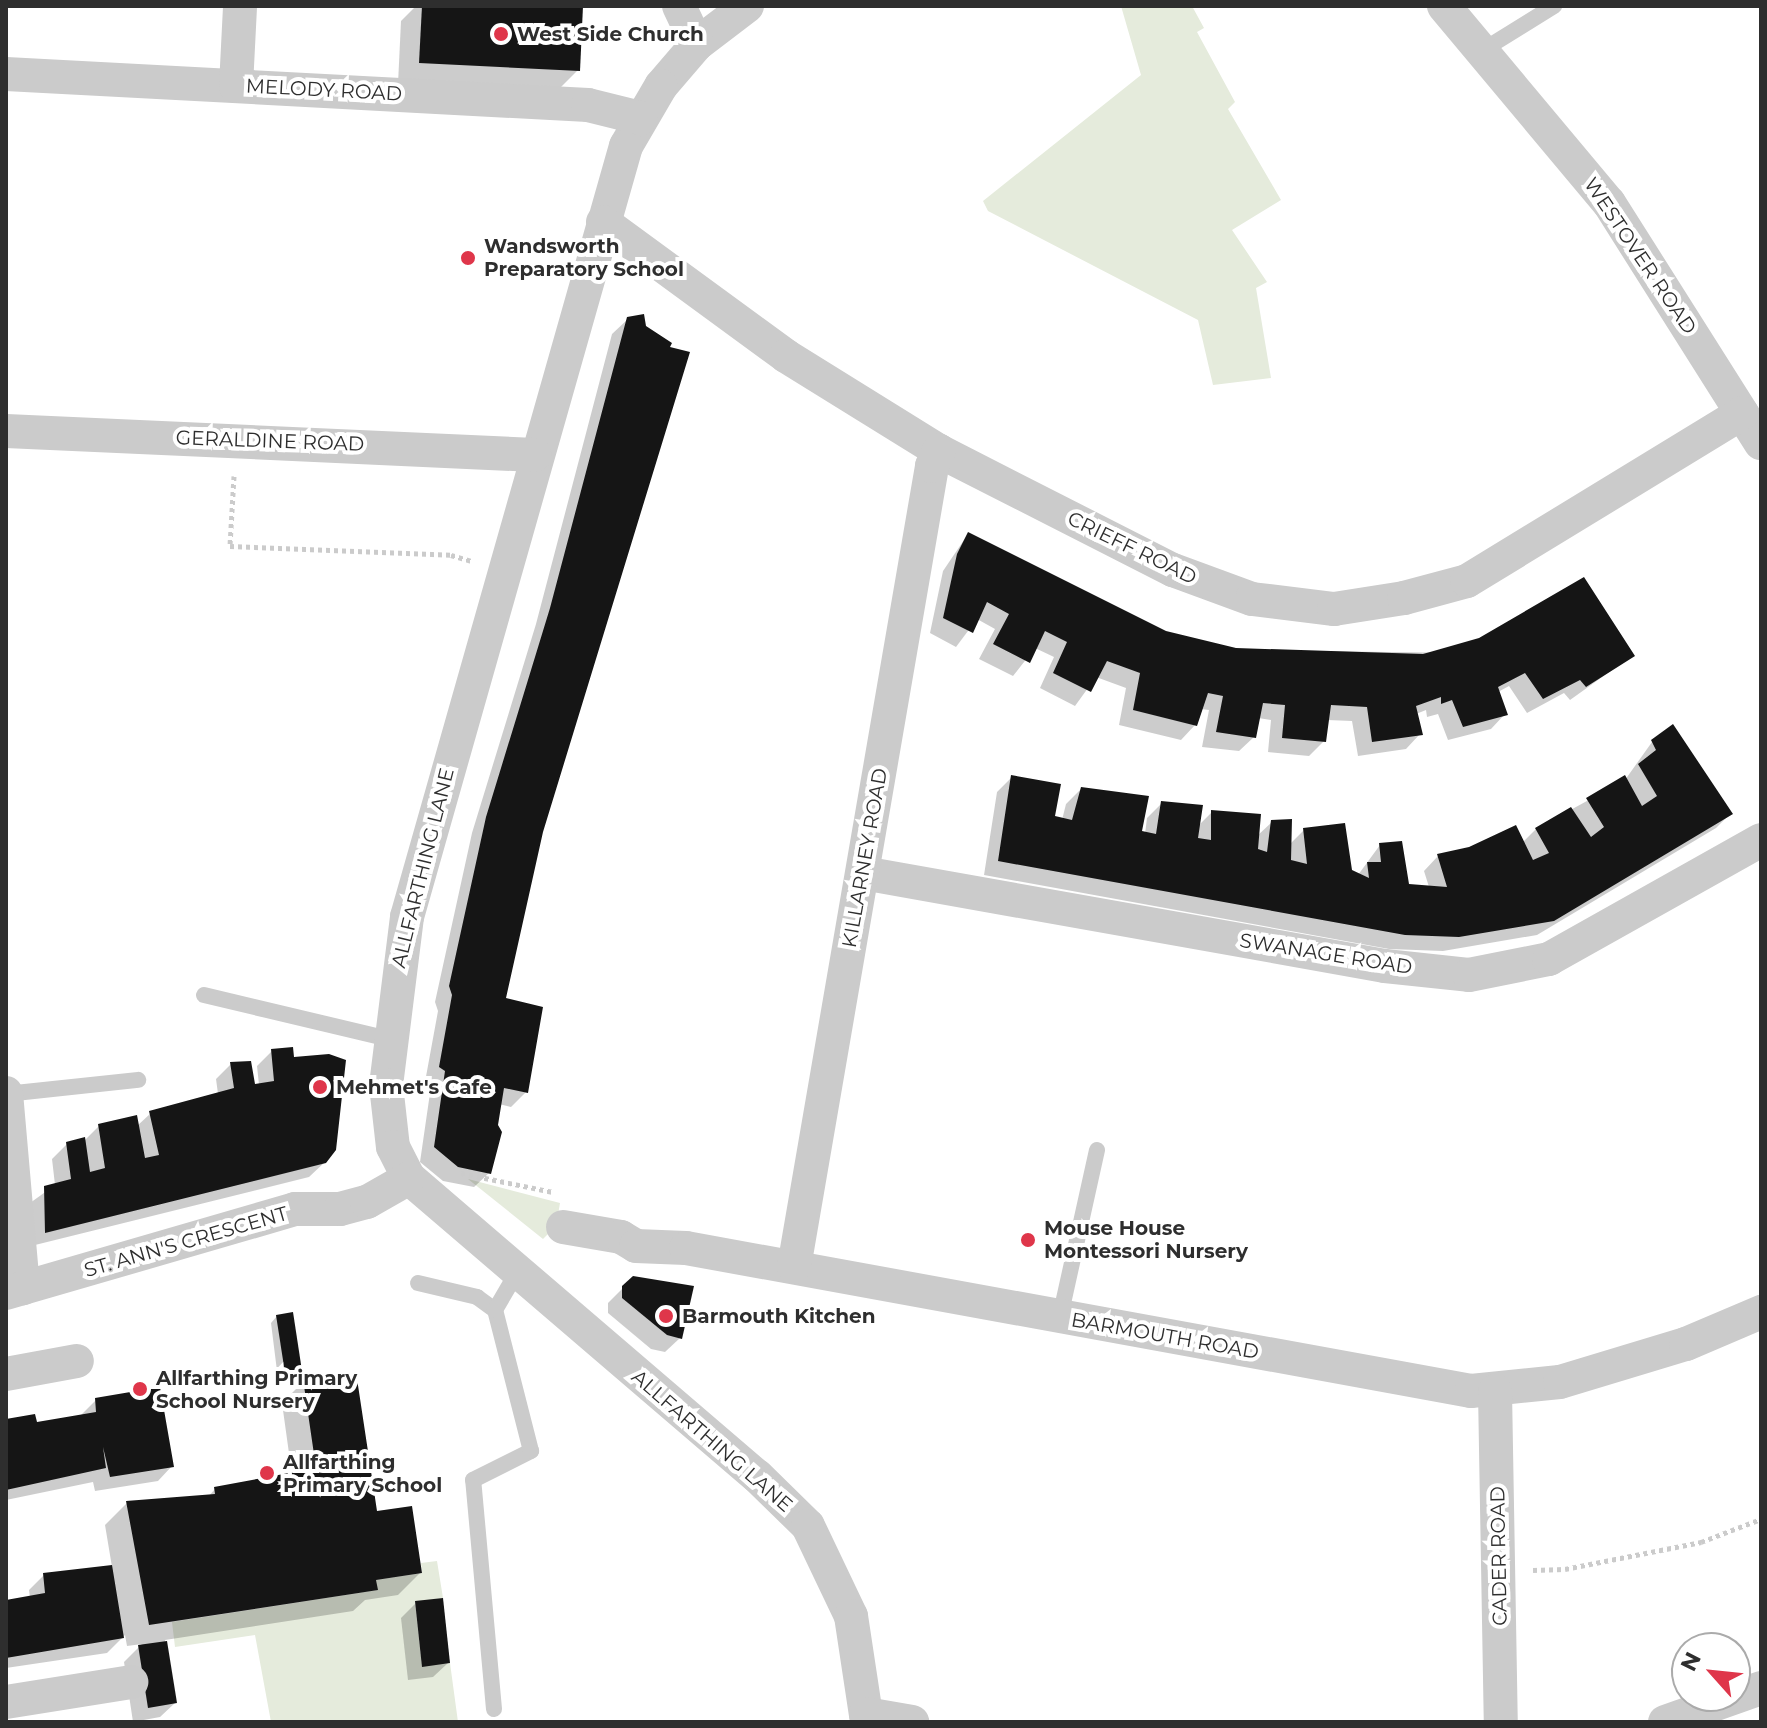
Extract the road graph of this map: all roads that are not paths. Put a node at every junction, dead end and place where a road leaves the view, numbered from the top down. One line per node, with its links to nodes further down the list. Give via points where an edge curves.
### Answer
1 (240, 6): 9 (street)
2 (679, 6): 6 (street)
3 (747, 6): 6 (street, ALLFARTHING LANE)
4 (1444, 6): 7 (street, WESTOVER ROAD)
5 (1554, 6): 7 (lane)
6 (697, 44): 10 (street, ALLFARTHING LANE)
7 (1483, 50): 12 (street, WESTOVER ROAD, via 1609,203)
8 (6, 74): 9 (street, MELODY ROAD)
9 (236, 86): 10 (street, MELODY ROAD, via 588,105)
10 (640, 118): 11 (street, ALLFARTHING LANE)
11 (603, 222): 15 (street, CRIEFF ROAD, via 786,356); 16 (street, ALLFARTHING LANE)
12 (1742, 413): 14 (street, WESTOVER ROAD); 15 (street, CRIEFF ROAD, via 1467,581 1334,609 1252,599 1173,570)
13 (6, 431): 16 (street, GERALDINE ROAD)
14 (1761, 443)
15 (939, 451): 18 (street, KILLARNEY ROAD, via 932,466)
16 (534, 455): 20 (street, ALLFARTHING LANE, via 407,917)
17 (1761, 840): 18 (street, SWANAGE ROAD, via 1549,959 1469,975 1385,966)
18 (863, 873): 26 (street, KILLARNEY ROAD)
19 (204, 995): 20 (lane)
20 (388, 1039): 24 (street, ALLFARTHING LANE, via 388,1120 396,1156)
21 (138, 1080): 22 (lane)
22 (6, 1093): 29 (street)
23 (1097, 1150): 32 (lane)
24 (409, 1178): 27 (street, ALLFARTHING LANE); 29 (street, ST. ANN'S CRESCENT, via 367,1202 340,1209 295,1209)
25 (562, 1210): 26 (street, BARMOUTH ROAD, via 657,1249 686,1248)
26 (794, 1267): 32 (street, BARMOUTH ROAD)
27 (516, 1274): 30 (lane); 40 (street, ALLFARTHING LANE, via 757,1476 808,1526 851,1616)
28 (418, 1283): 30 (lane, via 477,1297)
29 (14, 1290)
30 (495, 1310): 39 (lane, via 531,1451 473,1480)
31 (1761, 1312): 35 (street, BARMOUTH ROAD, via 1686,1344 1560,1382)
32 (1060, 1317): 35 (street, BARMOUTH ROAD, via 1444,1388)
33 (77, 1361): 34 (street)
34 (6, 1374)
35 (1495, 1391): 42 (street, CADER ROAD)
36 (131, 1682): 38 (street)
37 (1761, 1688): 43 (street)
38 (6, 1702)
39 (494, 1709)
40 (867, 1718): 41 (street)
41 (912, 1722)
42 (1501, 1722)
43 (1665, 1722)

